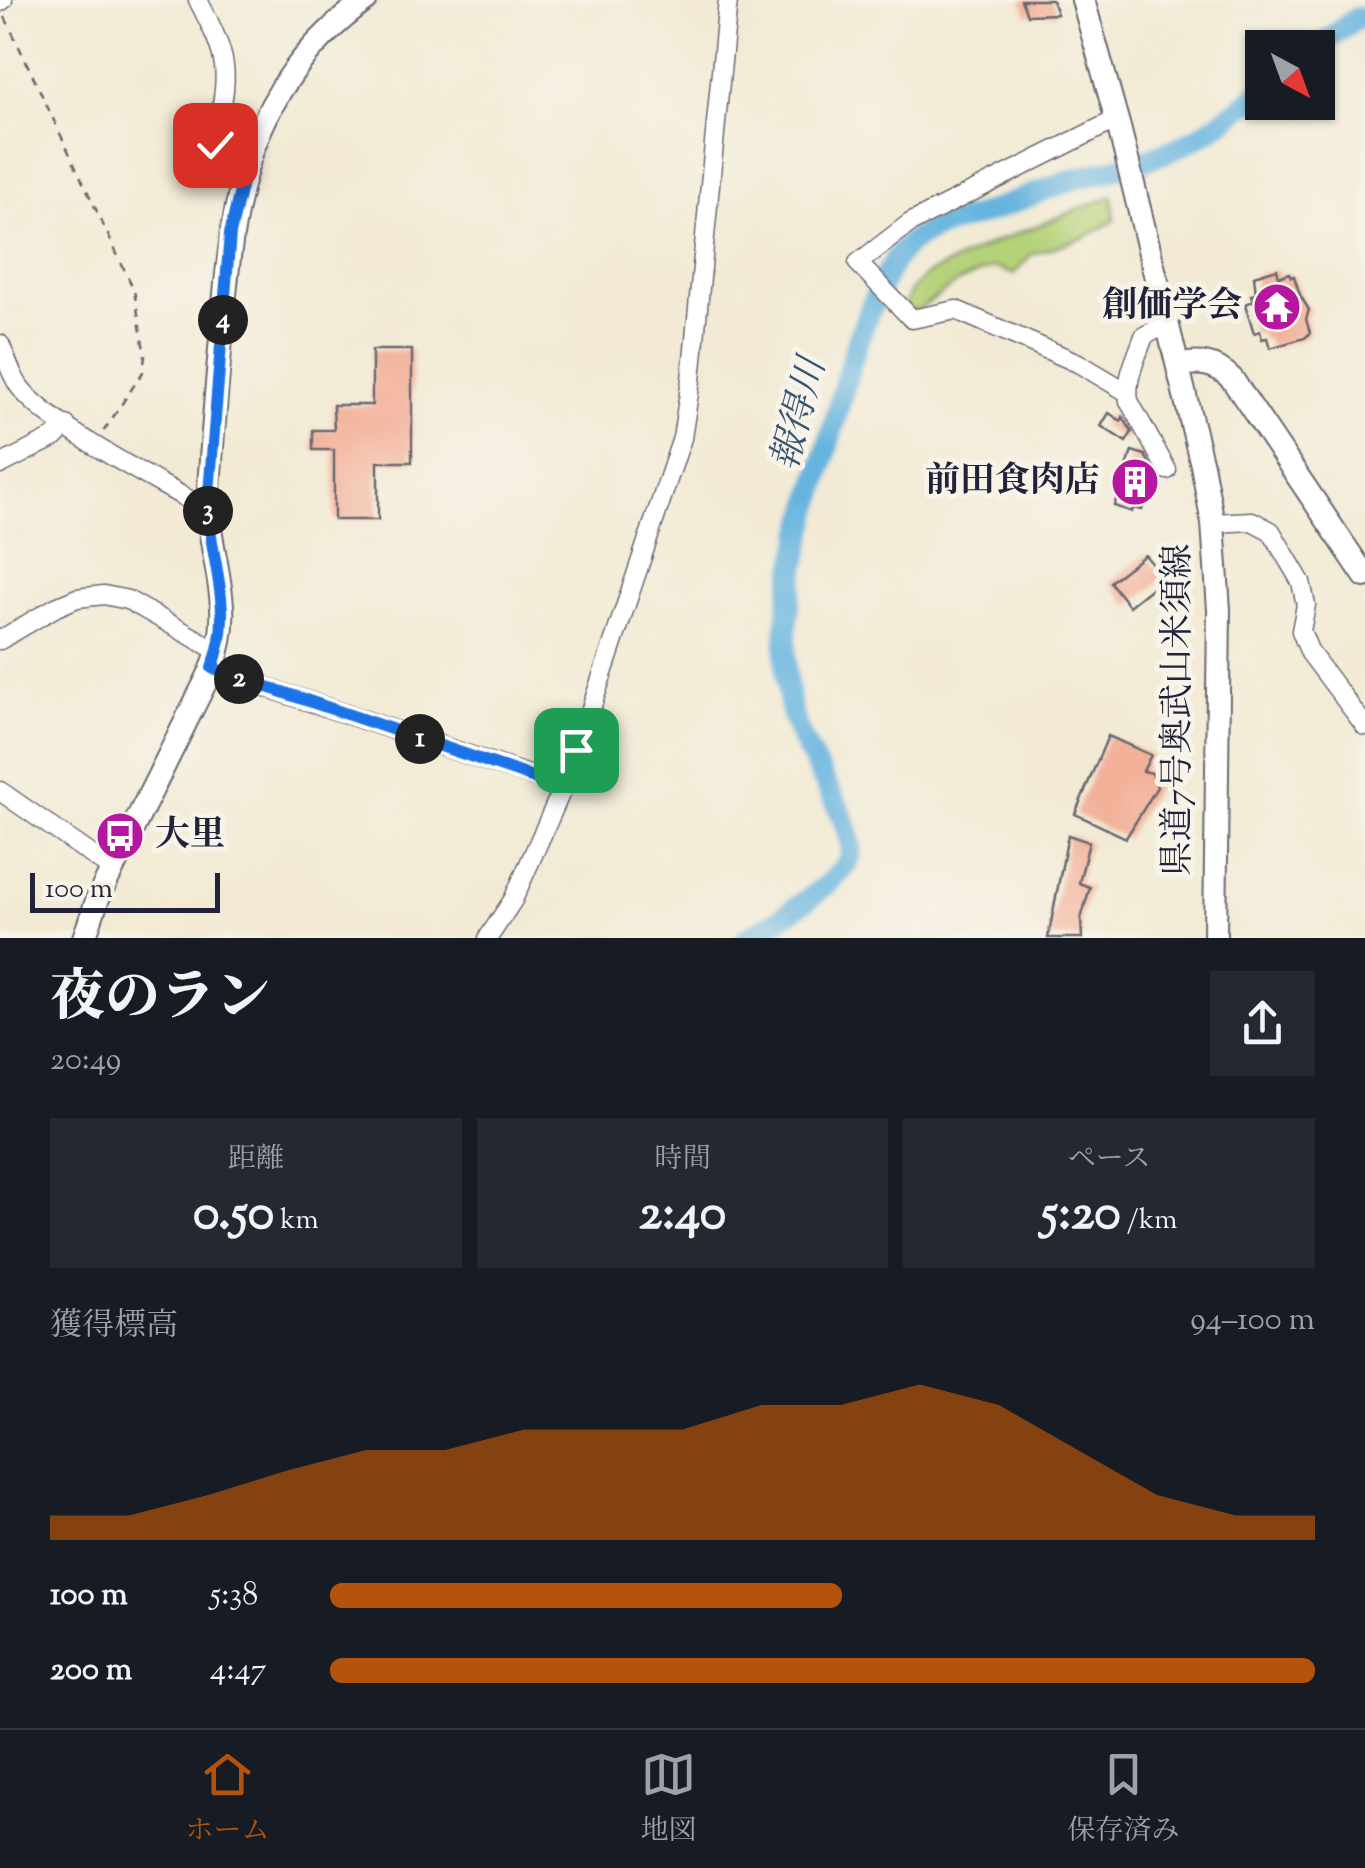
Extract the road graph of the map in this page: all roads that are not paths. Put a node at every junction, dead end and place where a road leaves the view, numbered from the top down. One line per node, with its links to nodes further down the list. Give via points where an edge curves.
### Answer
1 (198, 0): 6 (street, via 227,72 215,145)
2 (366, 0): 6 (main road, via 323,36 294,73)
3 (728, 0): 20 (street, via 686,418)
4 (1084, 0): 5 (main road, 県道7号奥武山米須線)
5 (1118, 125): 7 (main road, 県道7号奥武山米須線); 10 (street, via 910,222 858,263 912,319 956,310)
6 (246, 165): 14 (main road, via 230,234)
7 (1167, 324): 9 (main road, 県道7号奥武山米須線); 10 (street, via 1144,336)
8 (0, 344): 11 (street, via 18,385)
9 (1178, 366): 15 (main road, 県道7号奥武山米須線); 16 (main road, via 1212,364 1232,379)
10 (1127, 392): 13 (street)
11 (66, 425): 12 (street); 14 (street)
12 (0, 465)
13 (1167, 470)
14 (208, 506): 18 (main road, via 224,605)
15 (1212, 523): 19 (street, via 1252,521 1271,531 1301,582 1301,631 1310,653); 25 (main road, 県道7号奥武山米須線, via 1219,610)
16 (1365, 576)
17 (1, 637): 18 (street, via 77,598 104,595 128,600)
18 (215, 660): 20 (street); 22 (main road)
19 (1365, 726)
20 (564, 788): 24 (street, via 513,900)
21 (0, 790): 22 (street)
22 (112, 869): 23 (main road)
23 (84, 938)
24 (488, 938)
25 (1215, 938)

